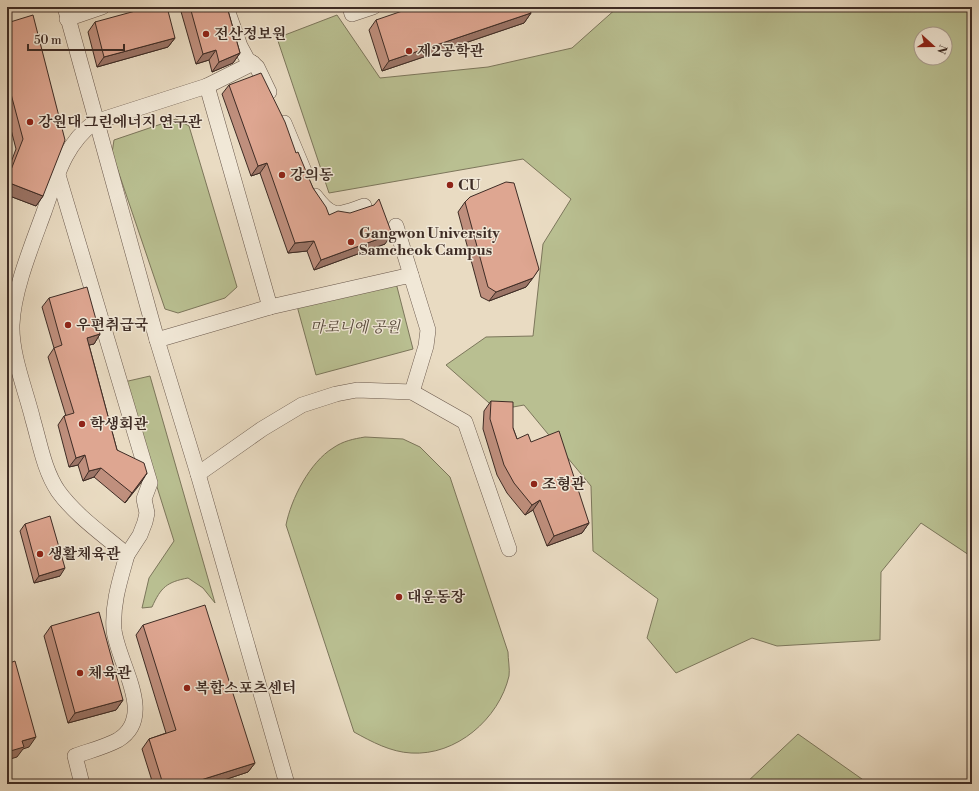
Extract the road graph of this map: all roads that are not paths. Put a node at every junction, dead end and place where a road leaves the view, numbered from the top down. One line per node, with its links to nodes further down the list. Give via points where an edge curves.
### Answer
1 (53, 7): 6 (street)
2 (102, 7): 6 (street)
3 (226, 7): 7 (street, via 240,46 247,59)
4 (350, 7): 5 (street, via 352,14)
5 (373, 7)
6 (66, 13): 9 (street)
7 (253, 63): 8 (street); 11 (street, via 257,66 314,194 326,211 340,214)
8 (208, 86): 9 (street); 14 (street)
9 (95, 122): 10 (street, via 82,132 70,147); 15 (street)
10 (58, 175): 19 (street, via 150,482 144,500 147,513 145,522); 19 (street, via 31,245 15,304 12,326 14,350 47,470 59,492 80,515)
11 (364, 206)
12 (396, 226): 13 (street)
13 (410, 275): 14 (street); 16 (street, via 428,330 426,346)
14 (270, 307): 15 (street)
15 (157, 340): 17 (street)
16 (412, 392): 17 (street, via 357,390 302,405 262,429); 18 (street, via 465,422)
17 (198, 474): 21 (street)
18 (509, 549)
19 (127, 555): 20 (street, via 114,610 114,631 134,692 134,723 128,732 117,740 75,756)
20 (82, 784)
21 (287, 784)

